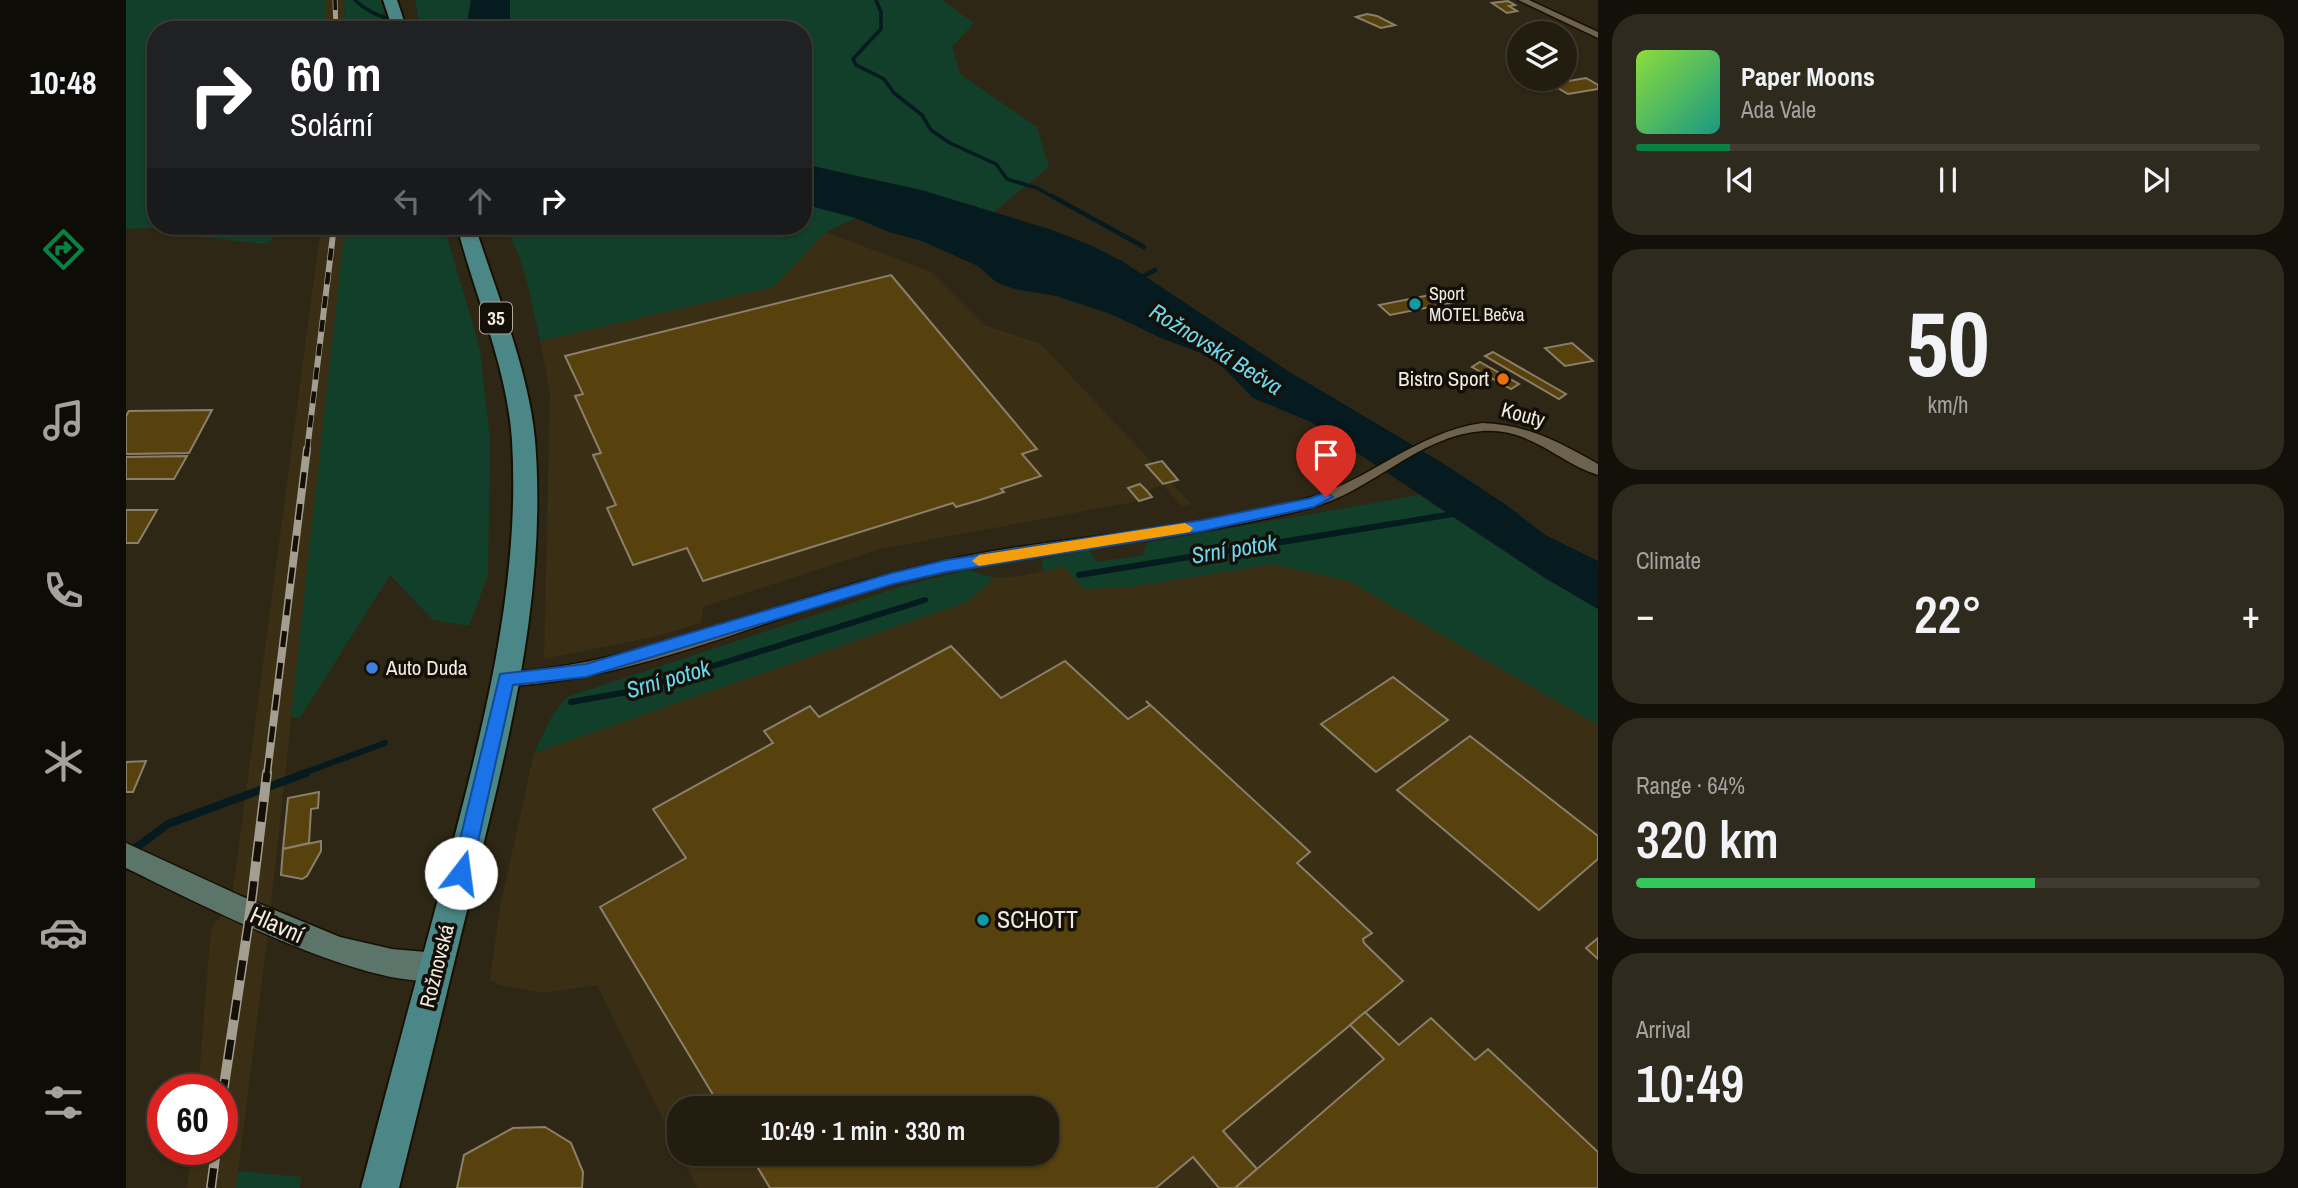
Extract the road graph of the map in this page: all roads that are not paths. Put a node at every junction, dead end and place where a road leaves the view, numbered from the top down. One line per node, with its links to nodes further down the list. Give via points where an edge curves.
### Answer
1 (390, 0): 3 (main road)
2 (1522, 0): 4 (street)
3 (397, 21)
4 (1598, 35)
5 (469, 235): 7 (main road, Rožnovská / 35, via 507,357 525,457 517,606)
6 (1598, 470): 7 (street, Kouty, via 1547,442 1510,429 1473,427 1314,502 1232,520 946,566 586,671)
7 (506, 679): 9 (main road, Rožnovská / 35)
8 (130, 857): 9 (street, Hlavní, via 339,950 392,964)
9 (437, 967): 10 (main road, Rožnovská / 35)
10 (380, 1188)

